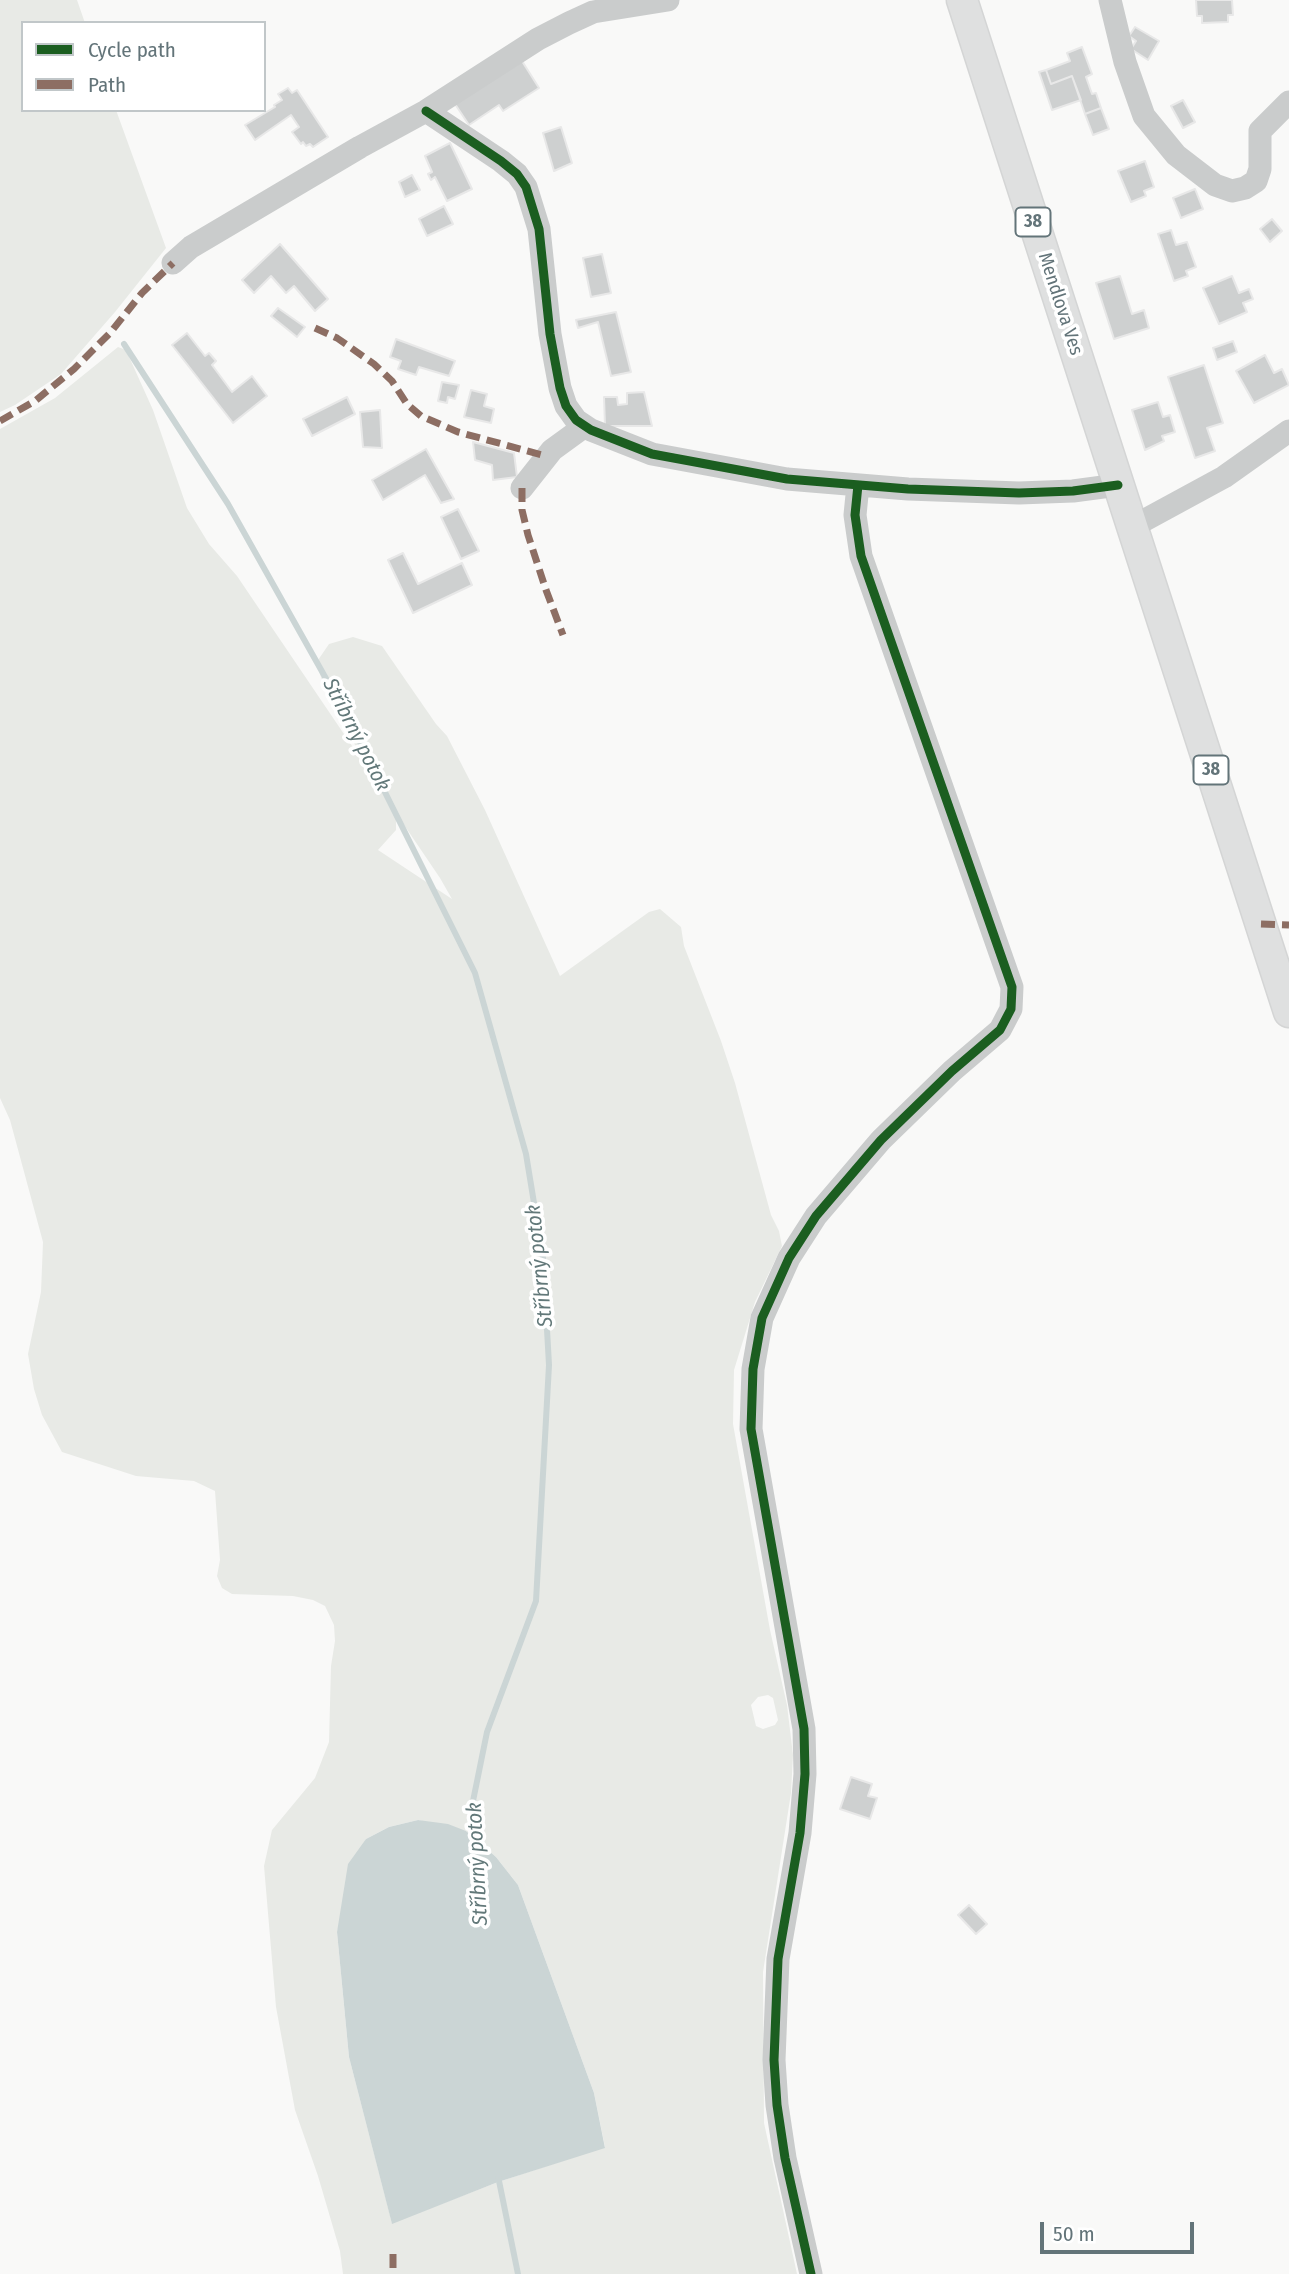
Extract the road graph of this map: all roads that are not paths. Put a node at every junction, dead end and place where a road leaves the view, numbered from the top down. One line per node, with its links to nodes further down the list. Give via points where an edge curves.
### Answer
1 (668, 0): 5 (street, via 593,12 569,23)
2 (962, 0): 10 (main road, Mendlova Ves / 38)
3 (1110, 0): 4 (street, via 1144,117 1176,155 1214,185 1232,191 1256,181 1260,131)
4 (1289, 102)
5 (426, 111): 6 (street, via 191,247); 7 (street, via 501,161 526,187 539,229 560,388 566,406)
6 (173, 263)
7 (585, 426): 9 (street, via 652,454 788,479); 11 (street, via 552,450)
8 (1289, 430): 12 (street, via 1224,477)
9 (858, 485): 10 (street, via 1019,492); 14 (street, via 855,515 861,556 1012,987 1011,1009 1000,1030 881,1140 816,1216 789,1258 762,1318 753,1369 751,1429 804,1729 800,1833 778,1959 774,2060 785,2158)
10 (1118, 485): 12 (main road, Mendlova Ves / 38)
11 (522, 488)
12 (1132, 527): 13 (main road, 38)
13 (1289, 1012)
14 (811, 2274)

